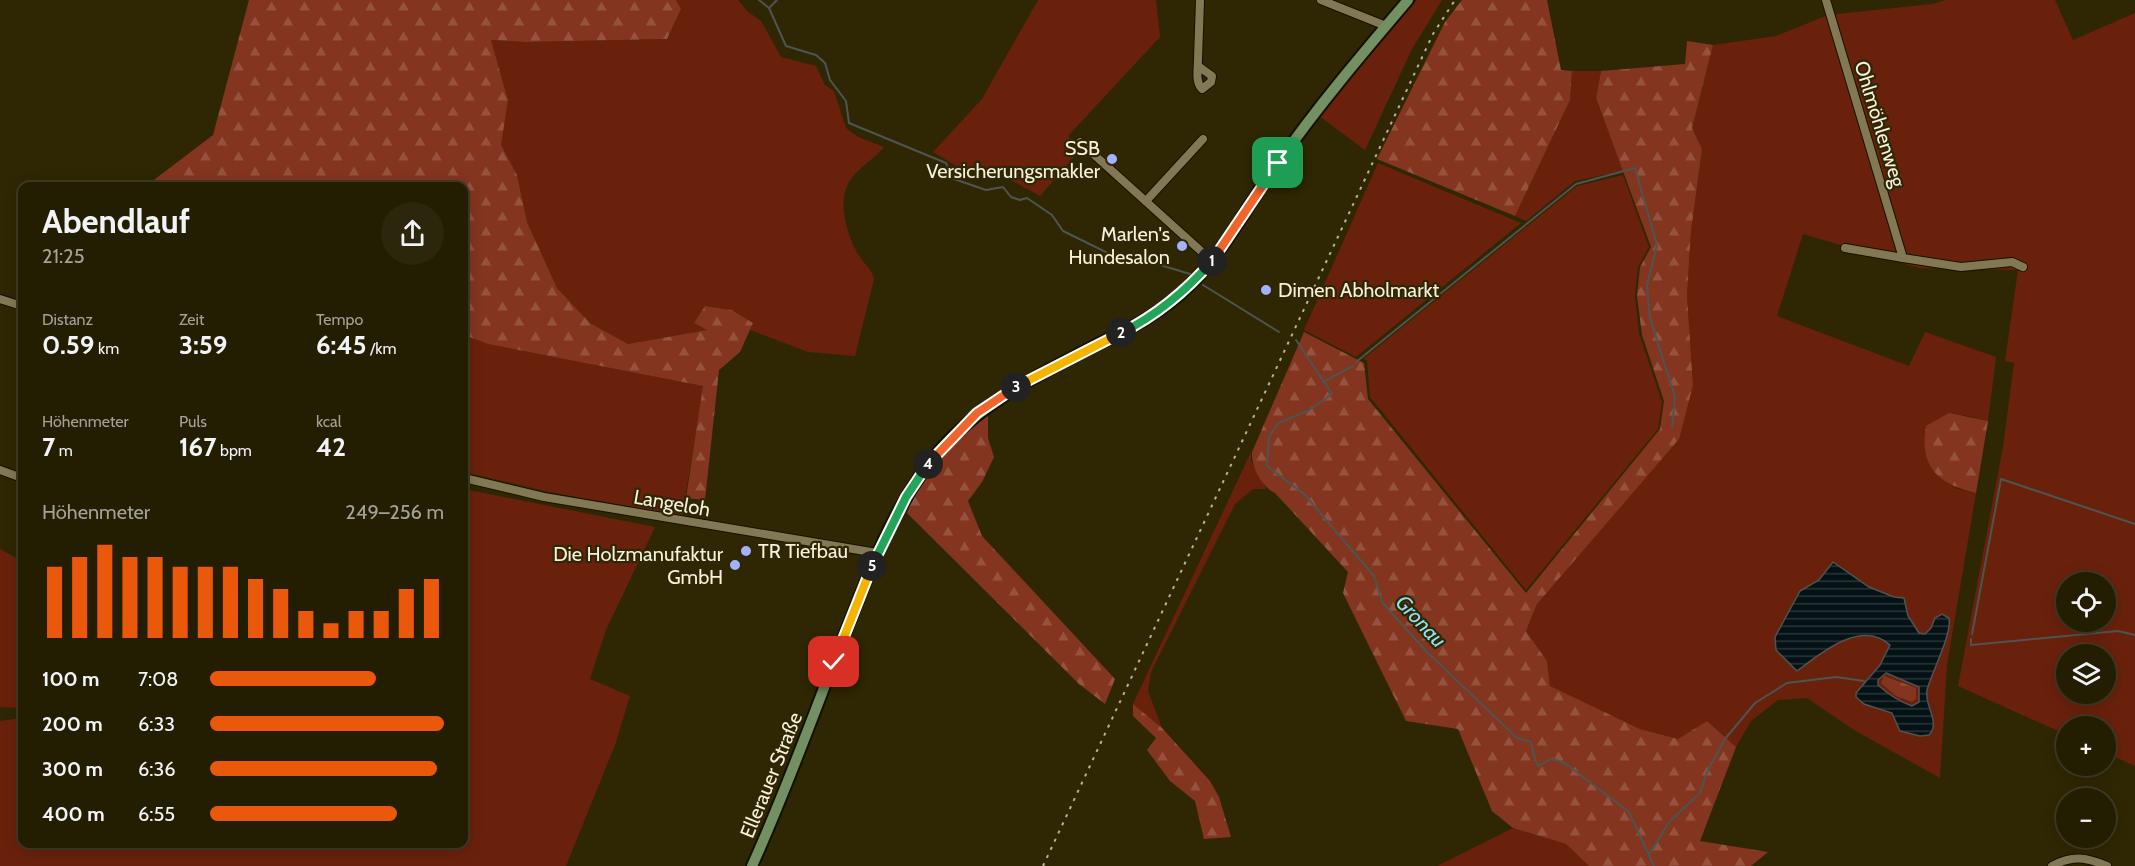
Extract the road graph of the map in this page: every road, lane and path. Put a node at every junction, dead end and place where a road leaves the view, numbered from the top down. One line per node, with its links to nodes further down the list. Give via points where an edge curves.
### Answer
1 (1200, 0): 6 (street)
2 (1322, 0): 5 (street)
3 (1408, 0): 5 (main road, Ellerauer Straße)
4 (1826, 0): 11 (street, Ohlmöhlenweg)
5 (1386, 26): 12 (main road, Ellerauer Straße, via 1278,163)
6 (1198, 66)
7 (1203, 139): 9 (street)
8 (1080, 142): 9 (street)
9 (1146, 201): 12 (street)
10 (1845, 248): 11 (street)
11 (1903, 258): 13 (street, via 1961,267 2012,262)
12 (1212, 261): 19 (main road, Ellerauer Straße, via 1176,298 1142,322 1033,377 977,413 926,467)
13 (2023, 267)
14 (0, 300): 15 (street)
15 (18, 305)
16 (0, 470): 17 (street)
17 (18, 477)
18 (468, 479): 19 (street, Langeloh, via 544,497)
19 (877, 553): 20 (main road, Ellerauer Straße, via 792,775)
20 (752, 866)
21 (2052, 866): 22 (street, via 2072,857)
22 (2107, 866)

